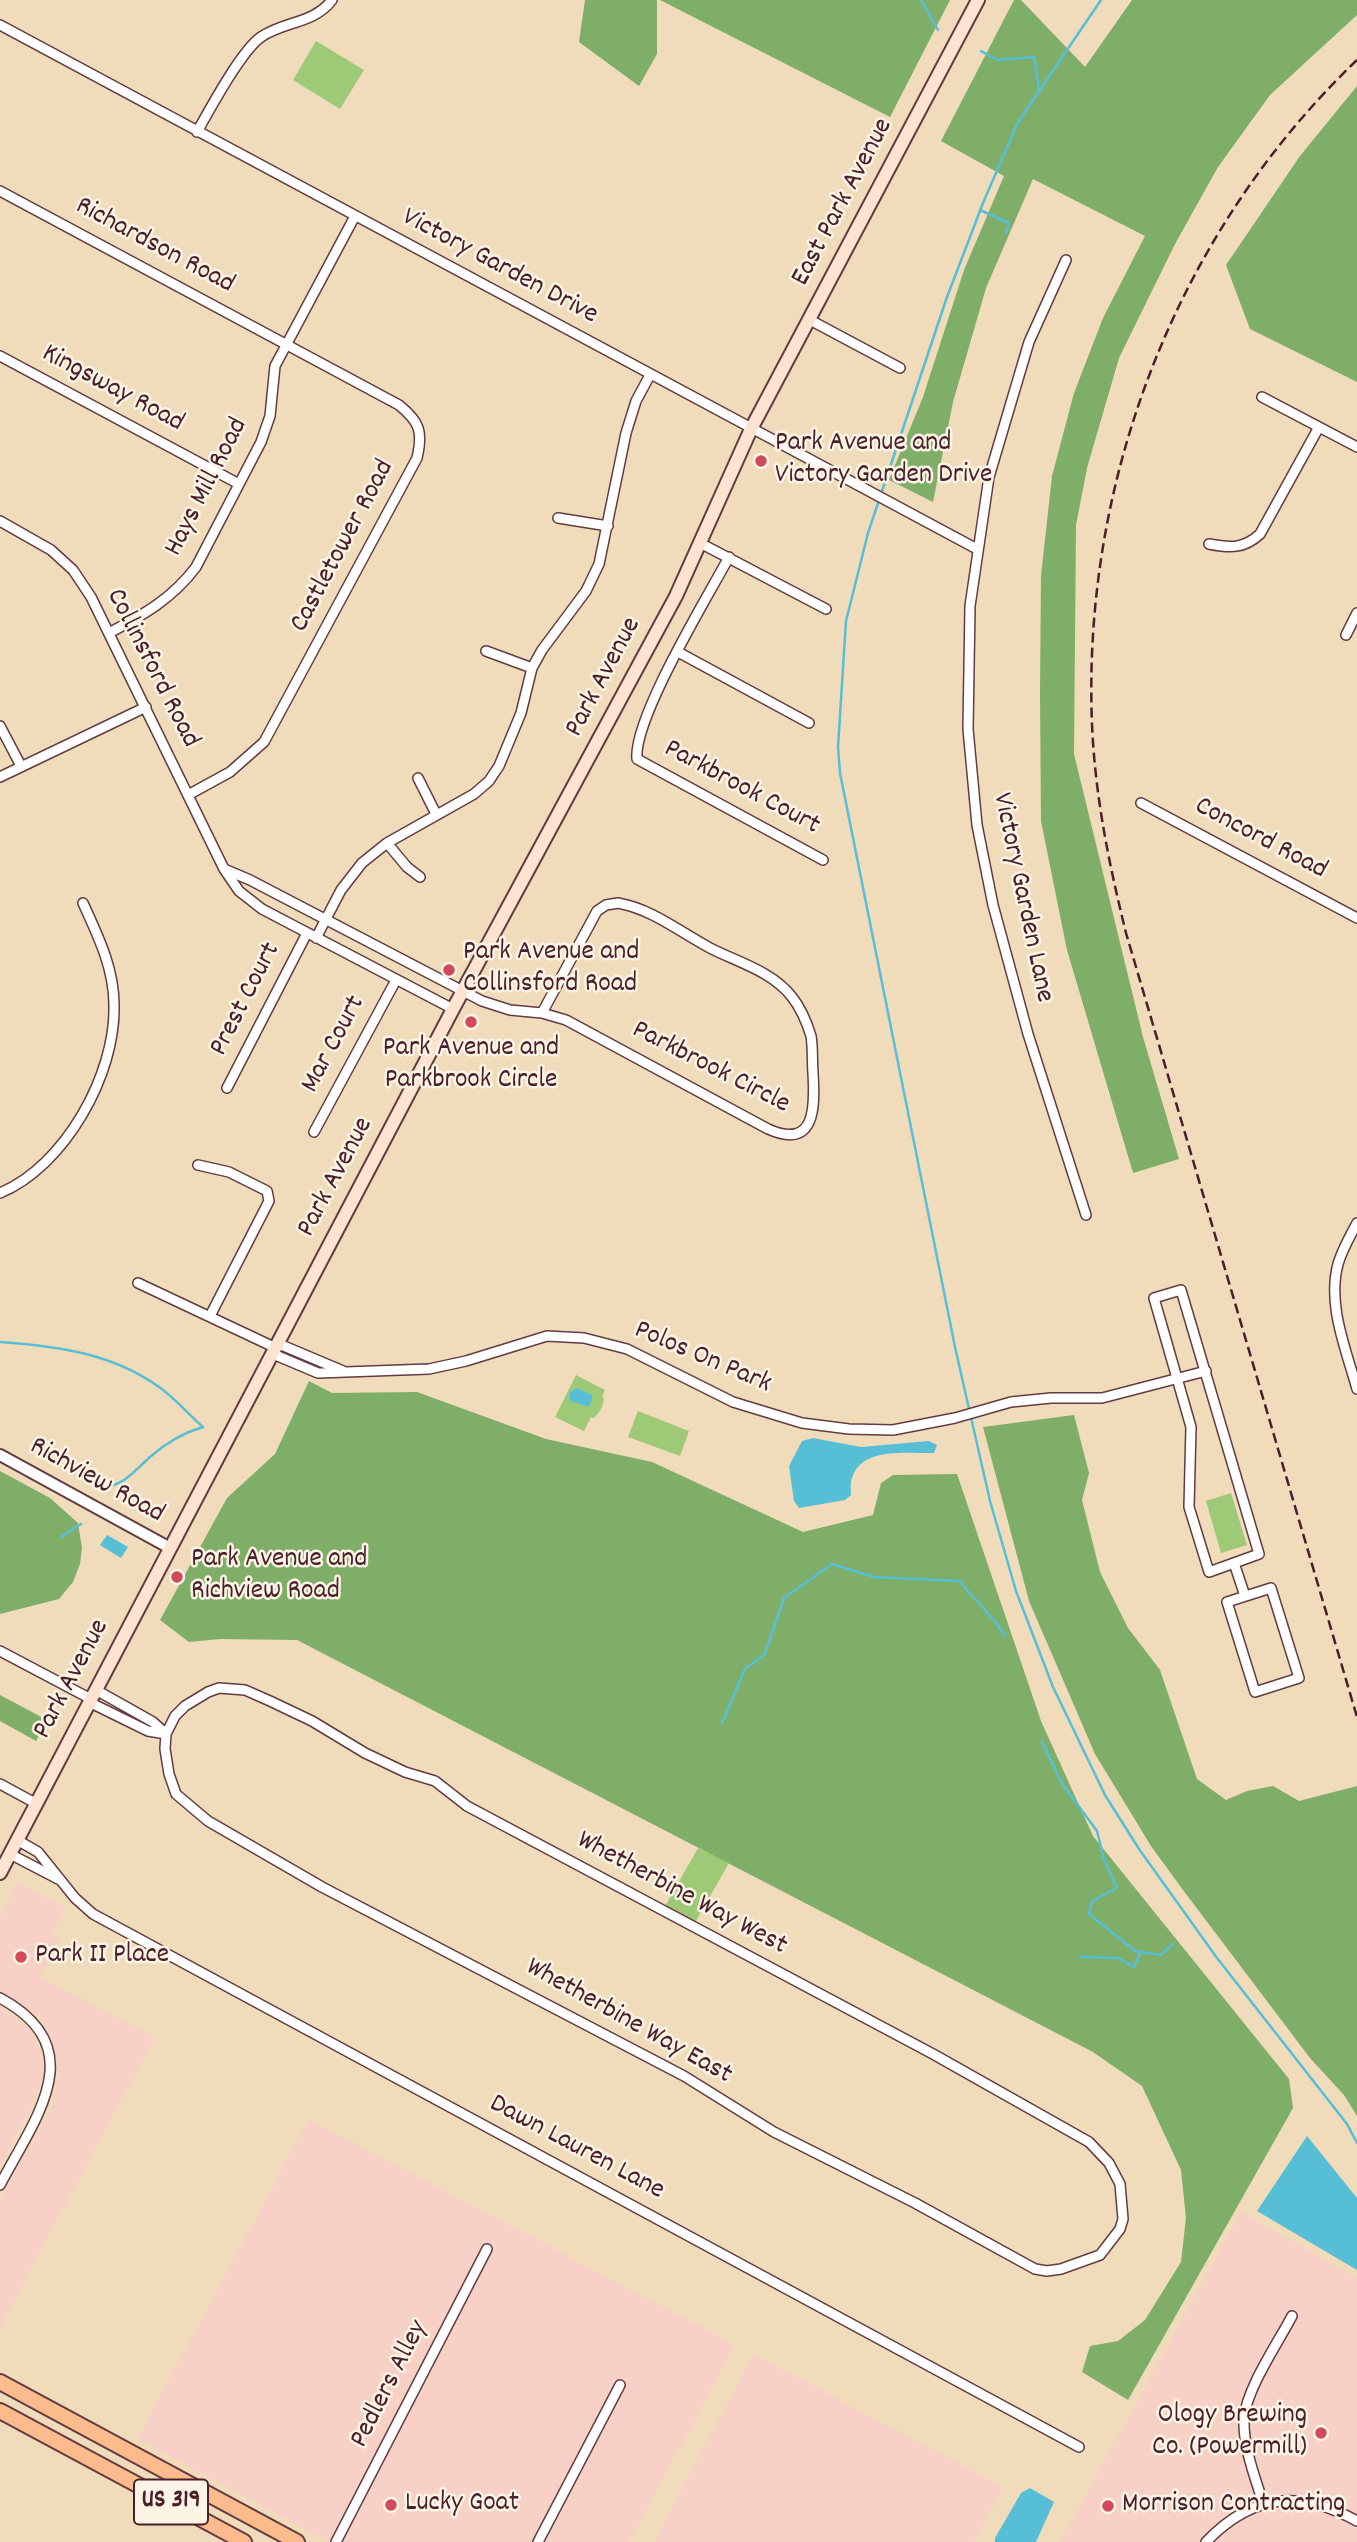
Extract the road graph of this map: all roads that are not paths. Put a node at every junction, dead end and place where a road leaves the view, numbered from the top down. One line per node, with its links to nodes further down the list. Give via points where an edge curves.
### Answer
1 (332, 0): 4 (street, via 317,15 266,34 251,46)
2 (978, 0): 8 (main road, East Park Avenue)
3 (0, 25): 4 (street, Victory Garden Drive)
4 (197, 132): 6 (street, Victory Garden Drive)
5 (0, 191): 9 (street, Richardson Road)
6 (355, 216): 9 (street, Hays Mill Road); 12 (street, Victory Garden Drive)
7 (1066, 260): 23 (street, Victory Garden Lane, via 1013,390 989,477)
8 (810, 320): 11 (street); 15 (main road, East Park Avenue)
9 (287, 344): 17 (street, Hays Mill Road, via 275,366 270,416); 38 (street, Castletower Road, via 399,405 419,427 421,442 417,458 264,742 230,772)
10 (0, 356): 17 (street, Kingsway Road)
11 (900, 368)
12 (650, 375): 15 (street, Victory Garden Drive); 20 (street, via 626,433)
13 (1262, 397): 14 (street)
14 (1319, 427): 16 (street); 22 (street, via 1260,534 1238,547)
15 (751, 429): 21 (main road, Park Avenue); 23 (street, Victory Garden Drive)
16 (1357, 447)
17 (239, 484): 27 (street, Hays Mill Road, via 186,581 152,609)
18 (558, 518): 20 (street)
19 (0, 521): 27 (street, Collinsford Road, via 51,551 73,570)
20 (608, 526): 31 (street, via 599,565 586,591)
21 (700, 542): 24 (street); 53 (main road, Park Avenue, via 676,596)
22 (1209, 544)
23 (977, 549): 60 (street, Victory Garden Lane, via 970,606 968,729 977,825 1028,1034)
24 (729, 557): 25 (street); 30 (street)
25 (826, 609)
26 (1357, 613): 28 (street)
27 (109, 633): 32 (street, Collinsford Road)
28 (1346, 635)
29 (486, 651): 31 (street)
30 (678, 652): 33 (street); 42 (street, Parkbrook Court, via 656,692 637,759)
31 (532, 668): 40 (street, via 521,713 489,782)
32 (146, 707): 35 (street); 38 (street, Collinsford Road)
33 (809, 723)
34 (0, 726): 35 (street)
35 (21, 766): 36 (street)
36 (0, 777)
37 (418, 778): 40 (street)
38 (188, 795): 43 (street, Collinsford Road)
39 (1141, 803): 46 (street, Concord Road)
40 (436, 814): 41 (street)
41 (387, 843): 44 (street); 47 (street, via 352,873)
42 (823, 860)
43 (224, 869): 47 (street); 48 (street, Collinsford Road, via 239,891 261,909)
44 (421, 877)
45 (83, 903): 59 (street, via 104,948 111,978 112,1035 105,1064 75,1126 54,1154)
46 (1357, 918)
47 (325, 920): 49 (street); 50 (street)
48 (307, 933): 50 (street, Collinsford Road); 56 (street, Prest Court)
49 (355, 936): 51 (street); 53 (street)
50 (316, 938): 51 (street, Collinsford Road)
51 (345, 953): 52 (street, Collinsford Road)
52 (396, 980): 54 (street, Collinsford Road); 57 (street, Mar Court)
53 (463, 991): 54 (main road, Park Avenue); 55 (street, Parkbrook Circle, via 510,1010)
54 (453, 1009): 64 (main road, Park Avenue)
55 (542, 1013): 55 (street, Parkbrook Circle, via 566,1020 775,1132 798,1133 811,1119 815,1102 811,1036 791,996 755,969 629,905 606,905 597,911)
56 (227, 1088)
57 (314, 1132)
58 (198, 1165): 63 (street, via 229,1172 267,1191 270,1201)
59 (0, 1193)
60 (1086, 1215)
61 (1357, 1223): 67 (street, via 1338,1265 1335,1289 1337,1318)
62 (138, 1283): 63 (street, Polos On Park)
63 (210, 1316): 64 (street, Polos On Park)
64 (276, 1349): 66 (street, Polos On Park, via 345,1372 429,1369 540,1338 584,1338 627,1349 733,1402 803,1423 849,1429 893,1430 1033,1399 1102,1398); 69 (main road, Park Avenue)
65 (1206, 1371): 66 (street, Polos On Park); 66 (street, via 1181,1290 1154,1298); 70 (street, via 1259,1555)
66 (1177, 1379): 70 (street, via 1191,1427 1189,1507 1209,1572)
67 (1357, 1389)
68 (0, 1455): 69 (street, Richview Road)
69 (170, 1548): 73 (main road, Park Avenue)
70 (1234, 1563): 71 (street)
71 (1245, 1596): 71 (street, via 1227,1602 1255,1692 1300,1678 1271,1588)
72 (0, 1651): 73 (street)
73 (92, 1697): 74 (street, via 153,1722); 74 (street, via 148,1731); 76 (main road, Park Avenue)
74 (166, 1734): 83 (street, Whetherbine Way East, via 169,1774 176,1794 208,1821 322,1887 684,2076 774,2132 1035,2269 1047,2271 1088,2261); 83 (street, Whetherbine Way West, via 176,1716 194,1700 219,1688 237,1688 312,1721 387,1763 435,1781 467,1806 1089,2142 1109,2162 1120,2184 1123,2219)
75 (0, 1784): 76 (street)
76 (37, 1804): 77 (main road, Park Avenue)
77 (17, 1840): 78 (main road, Park Avenue); 80 (street, Dawn Lauren Lane, via 37,1852)
78 (10, 1854): 79 (main road, Park Avenue); 80 (street, Dawn Lauren Lane)
79 (0, 1873)
80 (60, 1880): 90 (street, Dawn Lauren Lane, via 93,1914)
81 (0, 1998): 82 (street, via 38,2027 51,2080)
82 (0, 2185)
83 (1117, 2236)
84 (488, 2249): 96 (street, Pedlers Alley)
85 (1292, 2316): 92 (street, via 1249,2396 1244,2417)
86 (0, 2382): 89 (main road, US 319)
87 (620, 2385): 97 (street)
88 (0, 2411): 91 (main road, US 319)
89 (109, 2441): 91 (main road); 95 (main road, US 319)
90 (1079, 2447)
91 (97, 2463): 94 (main road, US 319)
92 (1264, 2504): 93 (street, via 1308,2502); 98 (street, via 1239,2513)
93 (1357, 2521)
94 (244, 2542)
95 (297, 2542)
96 (336, 2542)
97 (538, 2542)
98 (1206, 2542)

